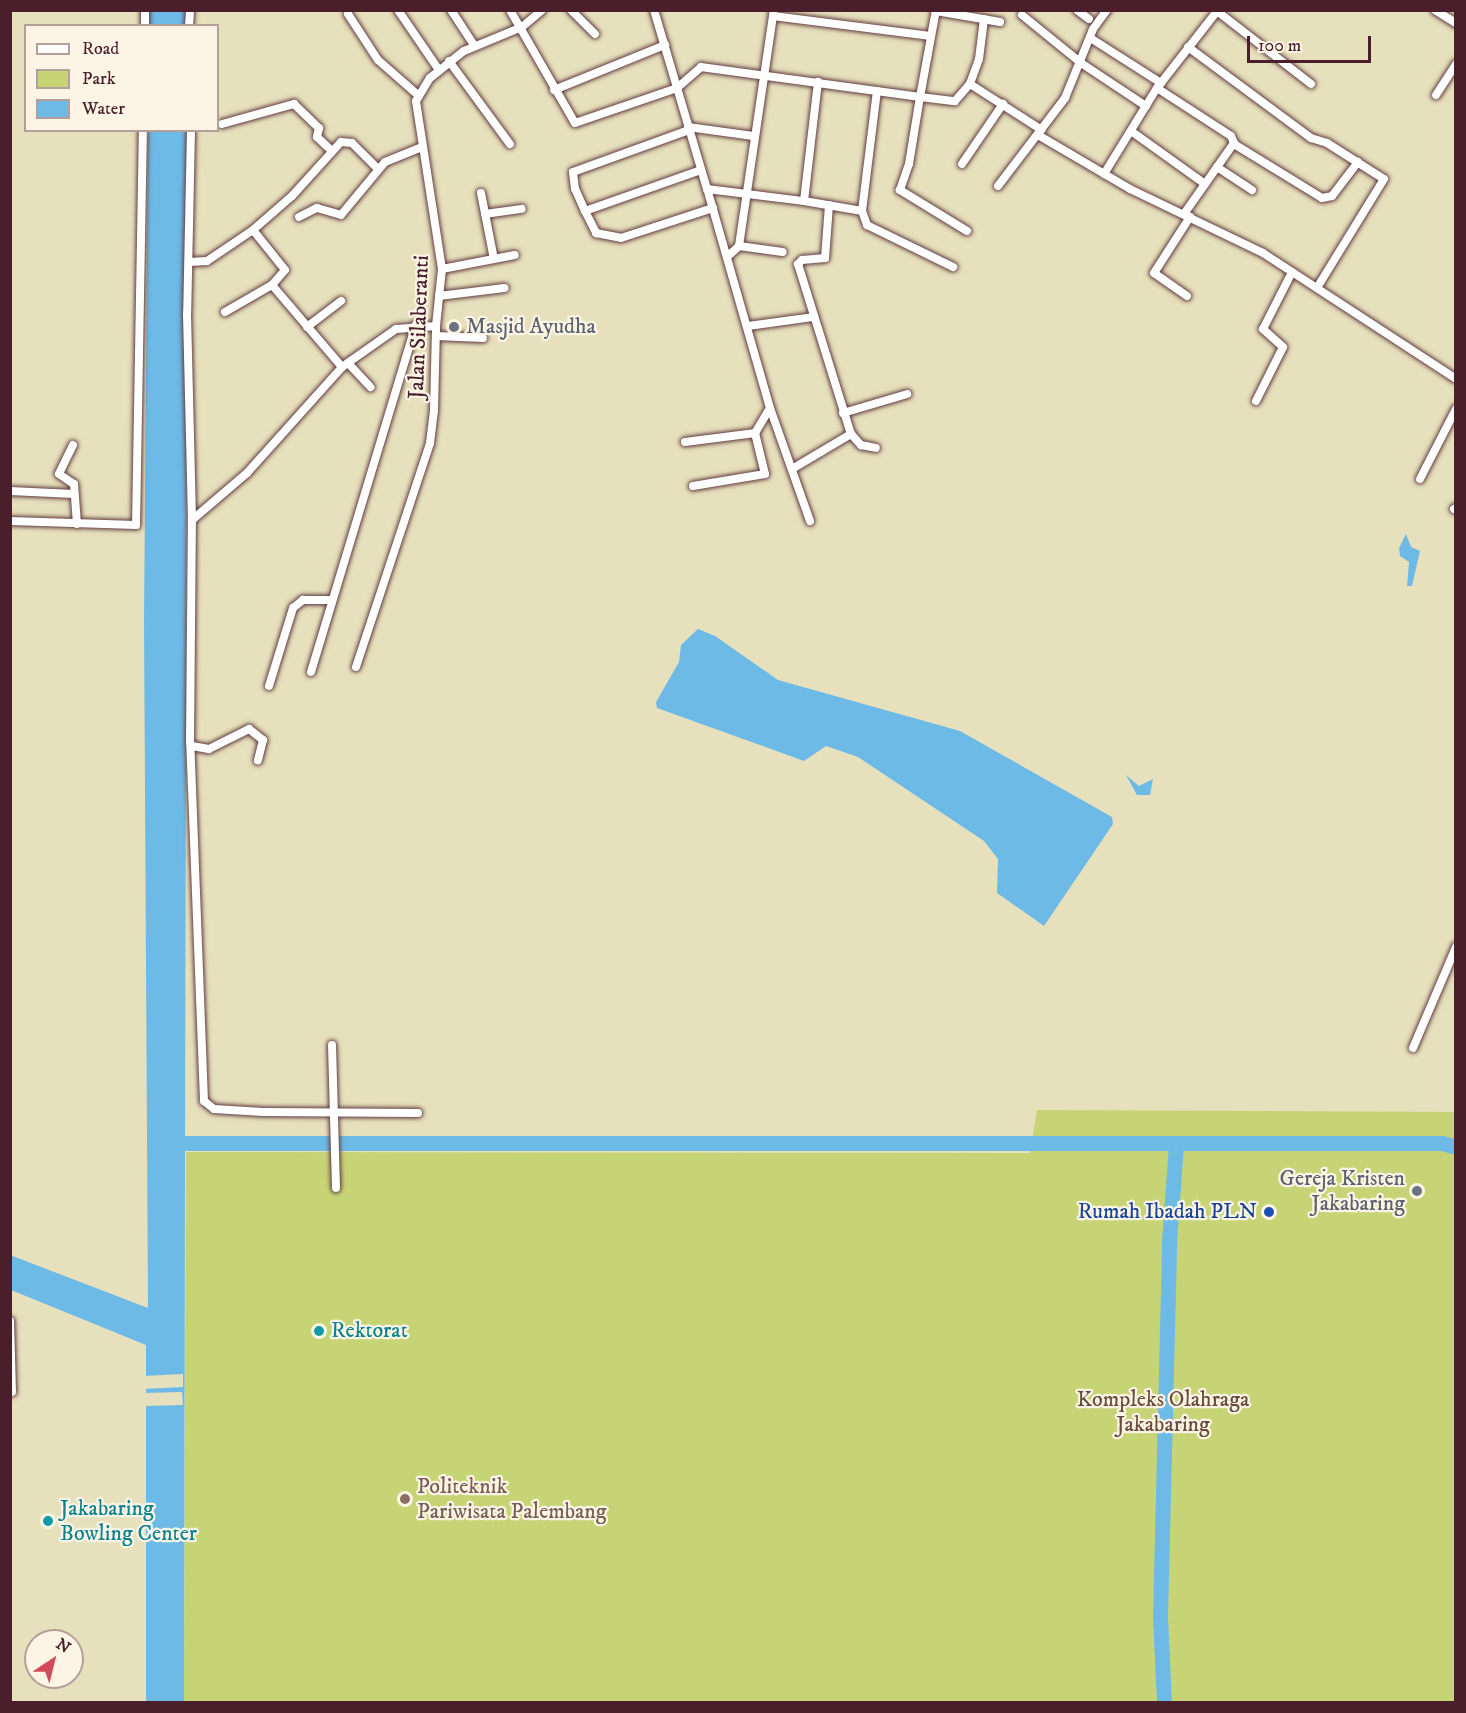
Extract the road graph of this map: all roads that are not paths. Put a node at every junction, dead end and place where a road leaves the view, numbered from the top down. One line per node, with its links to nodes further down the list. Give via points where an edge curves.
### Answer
1 (398, 10): 29 (street)
2 (451, 10): 23 (street)
3 (510, 10): 19 (street)
4 (542, 10): 19 (street)
5 (571, 10): 20 (street)
6 (654, 10): 24 (street)
7 (1077, 10): 16 (street)
8 (1107, 10): 22 (street, via 1096,24)
9 (1436, 10): 18 (street)
10 (936, 11): 15 (street); 21 (street)
11 (1218, 11): 25 (street); 33 (street)
12 (774, 13): 21 (street); 30 (street)
13 (348, 14): 38 (street, via 378,60)
14 (1022, 15): 27 (street)
15 (984, 19): 17 (street); 32 (street, via 979,59)
16 (1089, 19)
17 (1000, 22)
18 (1455, 23)
19 (522, 27): 23 (street); 36 (street)
20 (595, 34)
21 (931, 36): 40 (street)
22 (1092, 39): 27 (street); 34 (street)
23 (474, 45): 26 (street)
24 (665, 45): 35 (street); 36 (street)
25 (1188, 47): 34 (street); 54 (street, via 1311,138)
26 (449, 61): 29 (street); 50 (street)
27 (1082, 63): 42 (street); 48 (street, via 1065,98)
28 (1455, 64): 39 (street)
29 (439, 70): 38 (street)
30 (764, 74): 31 (street); 35 (street, via 701,67); 49 (street)
31 (818, 82): 37 (street); 66 (street)
32 (970, 84): 40 (street, via 955,101); 41 (street)
33 (1311, 84)
34 (1159, 86): 42 (street); 51 (street, via 1231,136)
35 (677, 88): 36 (street, via 577,123 573,123); 44 (street)
36 (554, 90)
37 (877, 91): 40 (street); 71 (street)
38 (418, 95): 52 (street, Jalan Silaberanti, via 415,107)
39 (1436, 95)
40 (920, 97): 76 (street, via 911,154 900,190)
41 (1003, 104): 48 (street); 55 (street)
42 (1146, 106): 45 (street)
43 (222, 124): 53 (street, via 294,104 319,128 316,137)
44 (689, 128): 49 (street); 58 (street); 70 (street, via 573,172 575,189)
45 (1131, 131): 59 (street); 60 (street)
46 (144, 132): 121 (street, via 136,525)
47 (191, 132): 82 (street)
48 (1040, 132): 59 (street); 61 (street)
49 (753, 136): 65 (street)
50 (510, 144)
51 (1234, 144): 54 (street, via 1323,198 1332,196); 56 (street)
52 (422, 147): 57 (street, via 392,158); 84 (street, Jalan Silaberanti)
53 (331, 150): 57 (street, via 347,141); 75 (street, via 292,196)
54 (1358, 162): 88 (street, via 1384,182)
55 (962, 164)
56 (1217, 167): 60 (street); 63 (street)
57 (378, 169): 74 (street, via 341,215 317,208)
58 (701, 170): 62 (street); 70 (street)
59 (1104, 174): 73 (street)
60 (1205, 184): 73 (street)
61 (998, 186)
62 (707, 189): 65 (street); 68 (street)
63 (1252, 190)
64 (481, 194): 72 (street)
65 (747, 194): 66 (street); 77 (street)
66 (804, 201): 67 (street)
67 (829, 205): 71 (street); 93 (street, via 825,258 802,260 798,264)
68 (713, 208): 70 (street, via 621,238 596,232); 80 (street)
69 (522, 209): 72 (street)
70 (585, 211)
71 (862, 211): 83 (street, via 867,225)
72 (485, 214): 81 (street)
73 (1187, 216): 85 (street); 90 (street, via 1154,273)
74 (299, 217)
75 (253, 230): 82 (street, via 207,261); 86 (street, via 285,270)
76 (967, 231)
77 (739, 246): 78 (street); 80 (street)
78 (783, 252)
79 (515, 255): 81 (street)
80 (728, 256): 96 (street)
81 (494, 259): 84 (street)
82 (189, 262): 118 (street)
83 (953, 267)
84 (442, 269): 89 (street, Jalan Silaberanti)
85 (1292, 272): 88 (street); 104 (street, via 1263,329 1283,347)
86 (272, 285): 92 (street); 97 (street)
87 (505, 288): 89 (street)
88 (1317, 288): 101 (street)
89 (439, 296): 95 (street, Jalan Silaberanti)
90 (1188, 296)
91 (341, 301): 97 (street)
92 (225, 312)
93 (814, 317): 96 (street); 107 (street)
94 (416, 325): 95 (street); 100 (street, via 396,329); 122 (street)
95 (436, 326): 98 (street, Jalan Silaberanti)
96 (748, 326): 105 (street)
97 (307, 327): 100 (street)
98 (435, 336): 99 (street); 123 (street, Jalan Silaberanti, via 430,443)
99 (483, 338)
100 (345, 365): 102 (street); 118 (street, via 247,473)
101 (1455, 379)
102 (370, 387)
103 (907, 394): 107 (street)
104 (1256, 401)
105 (770, 408): 108 (street); 113 (street)
106 (1455, 409): 114 (street)
107 (843, 414): 109 (street)
108 (755, 432): 110 (street); 115 (street, via 765,474)
109 (851, 434): 112 (street, via 861,445); 113 (street)
110 (685, 442)
111 (73, 446): 117 (street, via 59,474 75,484)
112 (876, 448)
113 (792, 469): 120 (street)
114 (1420, 479)
115 (693, 486)
116 (10, 491): 117 (street)
117 (74, 494): 121 (street)
118 (192, 520): 126 (street)
119 (10, 521): 121 (street)
120 (810, 521)
121 (77, 524)
122 (332, 600): 124 (street); 125 (street, via 303,600 293,608)
123 (356, 667)
124 (311, 672)
125 (269, 686)
126 (192, 746): 127 (street, via 209,748 249,729 263,740); 131 (street, via 204,1101 214,1109)
127 (258, 760)
128 (1455, 947): 130 (street)
129 (332, 1045): 131 (street)
130 (1413, 1048)
131 (334, 1113): 132 (street); 133 (street)
132 (418, 1113)
133 (336, 1188)
134 (10, 1321): 135 (street)
135 (12, 1392)

